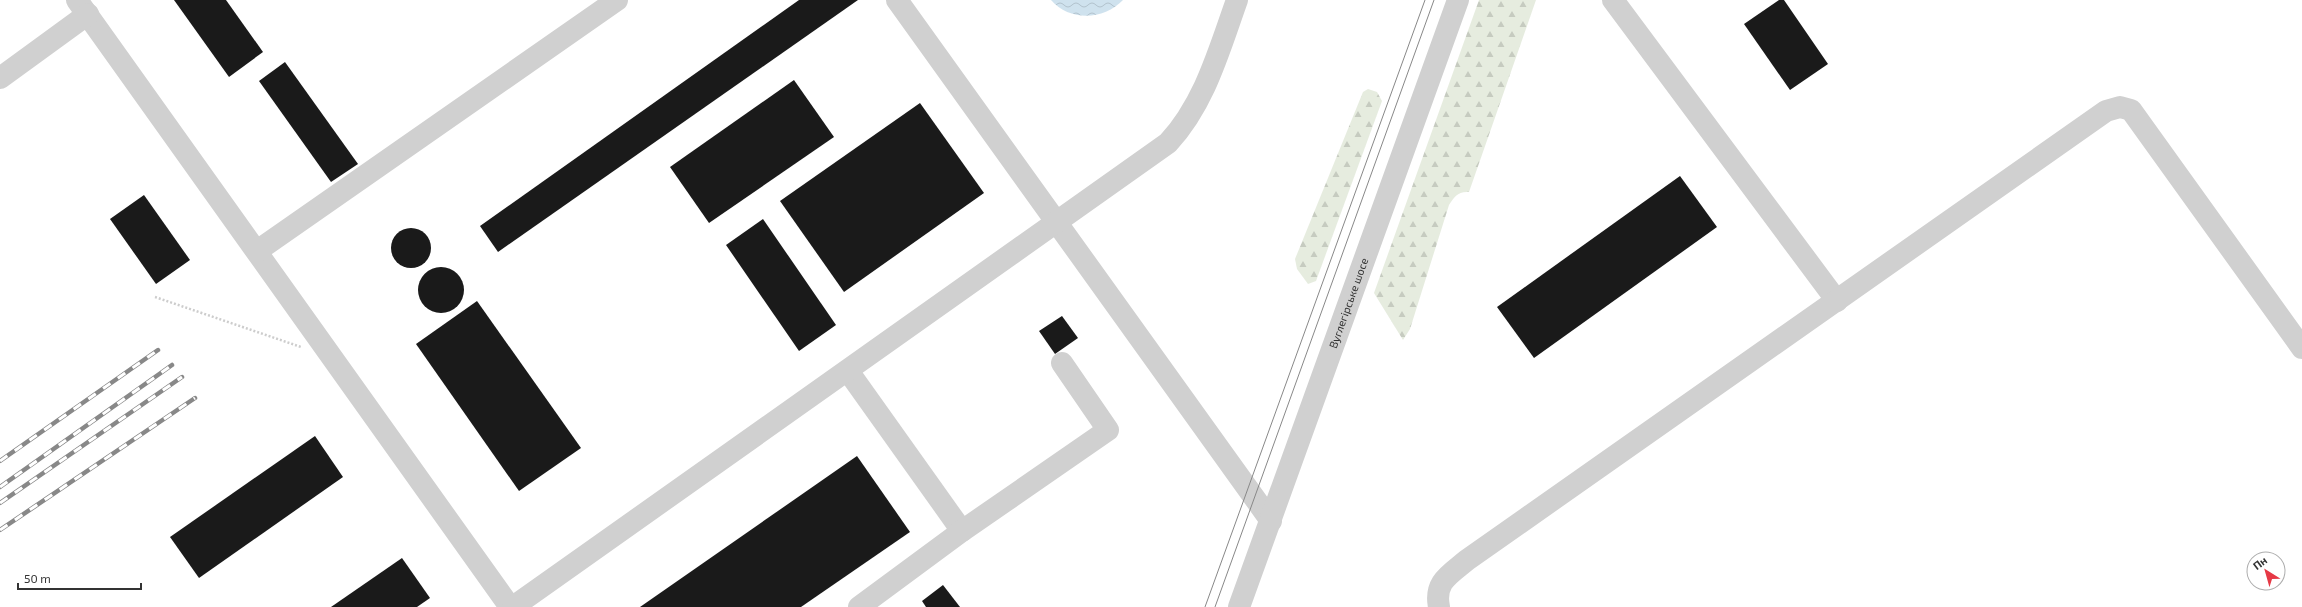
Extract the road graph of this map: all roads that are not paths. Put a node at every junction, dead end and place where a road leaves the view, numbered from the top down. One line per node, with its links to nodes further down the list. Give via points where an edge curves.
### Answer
1 (617, 0): 9 (street)
2 (897, 0): 8 (street)
3 (1236, 0): 8 (street, via 1210,74 1189,117 1179,131 1168,143)
4 (1458, 0): 14 (street, Вуглегірське шосе)
5 (1612, 0): 10 (street)
6 (82, 7): 7 (street); 9 (street)
7 (0, 78)
8 (1058, 223): 13 (street); 14 (street)
9 (257, 251): 16 (street)
10 (1837, 301): 11 (street, via 2106,111 2120,107 2131,110); 20 (street, via 1467,560 1440,584 1437,595)
11 (2302, 348)
12 (1062, 362): 15 (street, via 1108,430)
13 (848, 371): 15 (street); 17 (street)
14 (1271, 520): 19 (street, Вуглегірське шосе)
15 (962, 531): 18 (street)
16 (510, 607)
17 (514, 607)
18 (859, 607)
19 (1239, 607)
20 (1439, 607)

